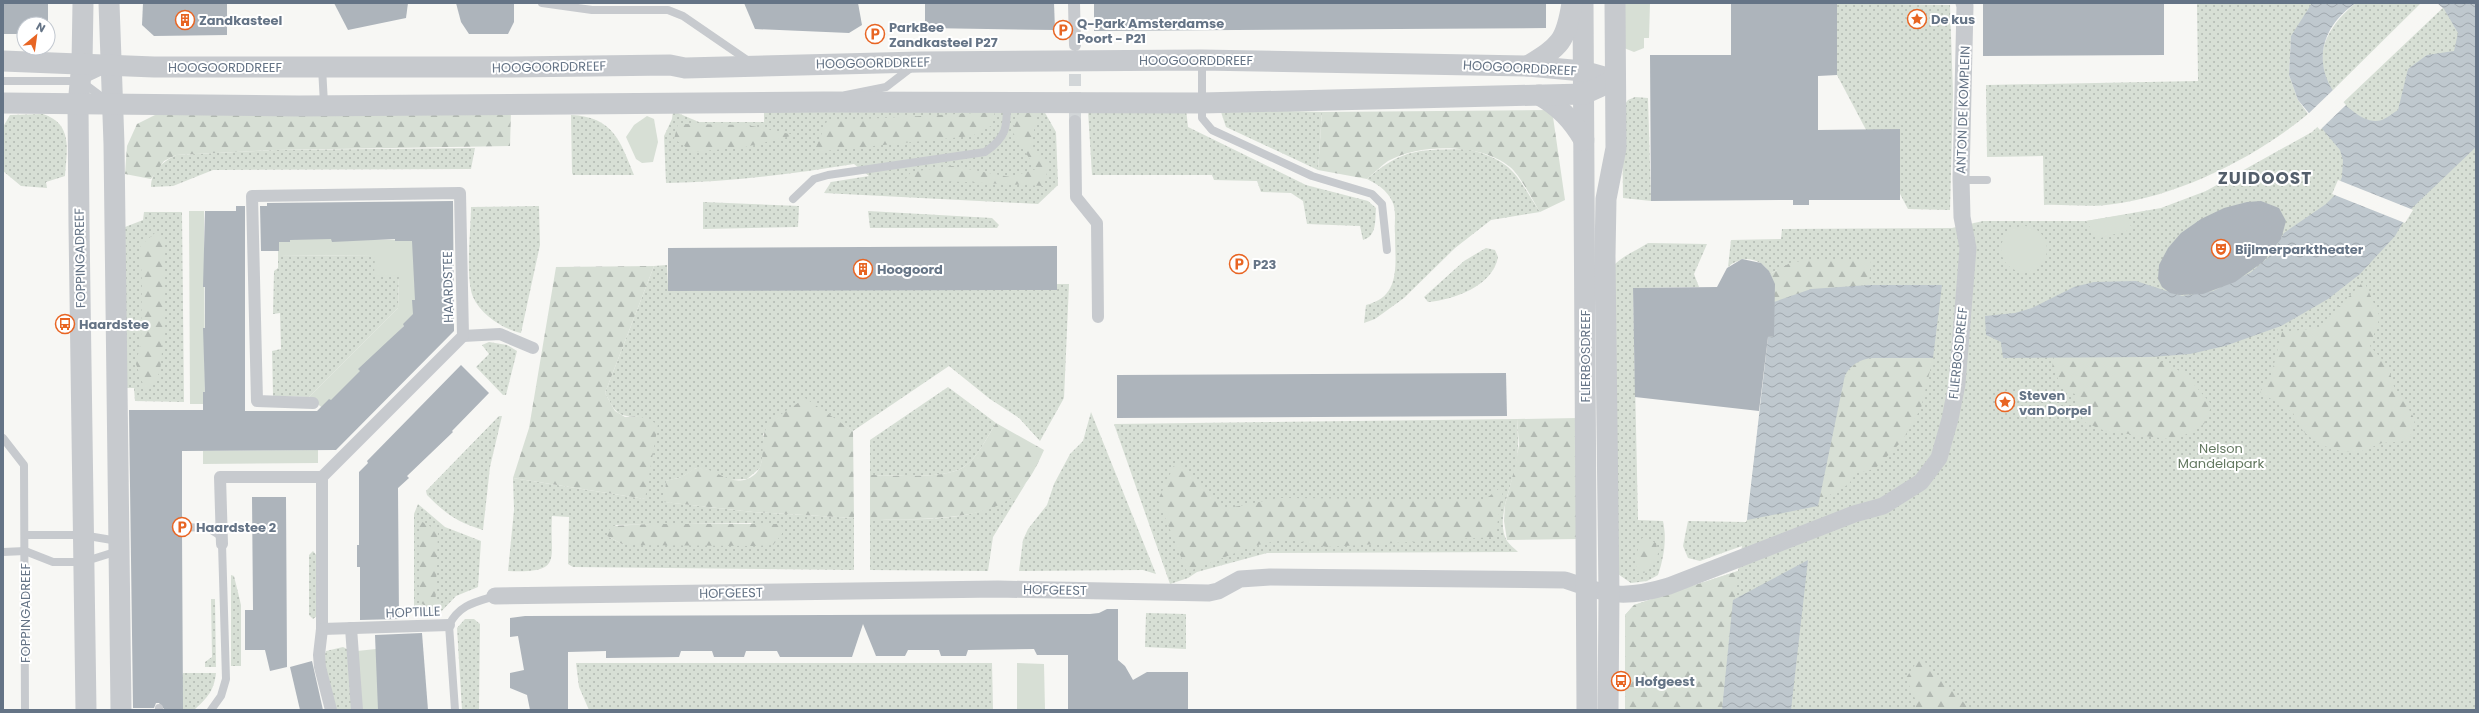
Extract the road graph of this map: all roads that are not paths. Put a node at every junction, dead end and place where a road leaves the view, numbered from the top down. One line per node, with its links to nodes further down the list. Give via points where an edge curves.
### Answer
1 (83, 3): 17 (street, FOPPINGADREEF)
2 (109, 3): 13 (street)
3 (542, 3): 15 (lane, via 592,10 668,10 683,16)
4 (1074, 3): 9 (street)
5 (1572, 3): 16 (street, via 1569,27 1563,40 1551,52)
6 (1583, 3): 18 (street, FLIERBOSDREEF)
7 (1615, 3): 19 (street, FLIERBOSDREEF)
8 (1964, 3): 32 (street, ANTON DE KOMPLEIN)
9 (1075, 45)
10 (1202, 60): 12 (street, HOOGOORDDREEF); 16 (street, HOOGOORDDREEF); 26 (lane)
11 (3, 61): 17 (street, HOOGOORDDREEF)
12 (919, 62): 15 (street, HOOGOORDDREEF); 23 (lane, via 886,87 861,90)
13 (111, 66): 14 (street, HOOGOORDDREEF); 17 (street, HOOGOORDDREEF); 29 (street)
14 (322, 66): 15 (street, HOOGOORDDREEF); 27 (lane)
15 (755, 66)
16 (1528, 66): 18 (street, HOOGOORDDREEF)
17 (82, 72): 20 (lane, HOOGOORDDREEF); 28 (street, FOPPINGADREEF); 29 (lane)
18 (1583, 72): 19 (street, HOOGOORDDREEF); 21 (street, FLIERBOSDREEF)
19 (1615, 80): 21 (street, HOOGOORDDREEF); 52 (street, FLIERBOSDREEF, via 1616,148 1606,199 1605,256)
20 (3, 81)
21 (1584, 94): 22 (street, HOOGOORDDREEF); 31 (street, FLIERBOSDREEF)
22 (1539, 95): 26 (street, HOOGOORDDREEF); 31 (street, via 1556,105 1572,120)
23 (824, 102): 25 (street, HOOGOORDDREEF); 27 (street, HOOGOORDDREEF)
24 (3, 103): 28 (street, HOOGOORDDREEF)
25 (1007, 103): 26 (street, HOOGOORDDREEF); 34 (lane, via 1007,128 996,145 985,152 828,175 814,179)
26 (1202, 103): 36 (lane, via 1202,118 1212,130 1224,137 1312,176 1372,194 1382,204)
27 (324, 104): 29 (street, HOOGOORDDREEF)
28 (78, 105): 29 (street, HOOGOORDDREEF); 45 (street, FOPPINGADREEF)
29 (113, 105): 47 (street)
30 (1075, 121): 37 (street, via 1076,197 1097,223)
31 (1584, 140): 51 (street, FLIERBOSDREEF)
32 (1961, 180): 33 (lane); 35 (street, ANTON DE KOMPLEIN)
33 (1987, 180)
34 (793, 199)
35 (1962, 218): 52 (street, FLIERBOSDREEF, via 1968,248 1957,384 1939,458 1921,482 1883,506 1854,514 1669,586 1641,595)
36 (1386, 250)
37 (1098, 317)
38 (463, 336): 39 (street, via 500,334); 40 (street, HAARDSTEE, via 460,193 252,196 257,401); 42 (street, HAARDSTEE)
39 (533, 348)
40 (313, 403)
41 (3, 438): 44 (lane, via 24,464)
42 (322, 477): 46 (street, via 220,477); 56 (street)
43 (182, 527): 46 (lane, via 208,528 219,535)
44 (25, 535): 45 (lane); 48 (lane)
45 (82, 535): 47 (lane); 50 (street, FOPPINGADREEF)
46 (222, 544): 60 (lane, via 226,679 221,696)
47 (118, 546): 50 (lane, FOPPINGADREEF); 59 (street)
48 (25, 551): 49 (lane); 50 (lane, FOPPINGADREEF, via 53,562); 57 (lane, FOPPINGADREEF)
49 (3, 552)
50 (83, 562): 58 (street, FOPPINGADREEF)
51 (1585, 587): 52 (street, HOFGEEST); 53 (street, HOFGEEST, via 1565,580 1535,579 1270,577 1240,579 1209,593 998,589); 64 (street, FLIERBOSDREEF)
52 (1609, 595): 65 (street, FLIERBOSDREEF)
53 (495, 596): 54 (lane, HOPTILLE, via 464,606)
54 (449, 624): 55 (street, HOPTILLE); 63 (lane)
55 (351, 628): 56 (street, HOPTILLE); 62 (street)
56 (322, 629): 61 (street, via 320,667)
57 (25, 710)
58 (86, 710)
59 (121, 710)
60 (211, 710)
61 (331, 710)
62 (357, 710)
63 (455, 710)
64 (1587, 710)
65 (1608, 710)

